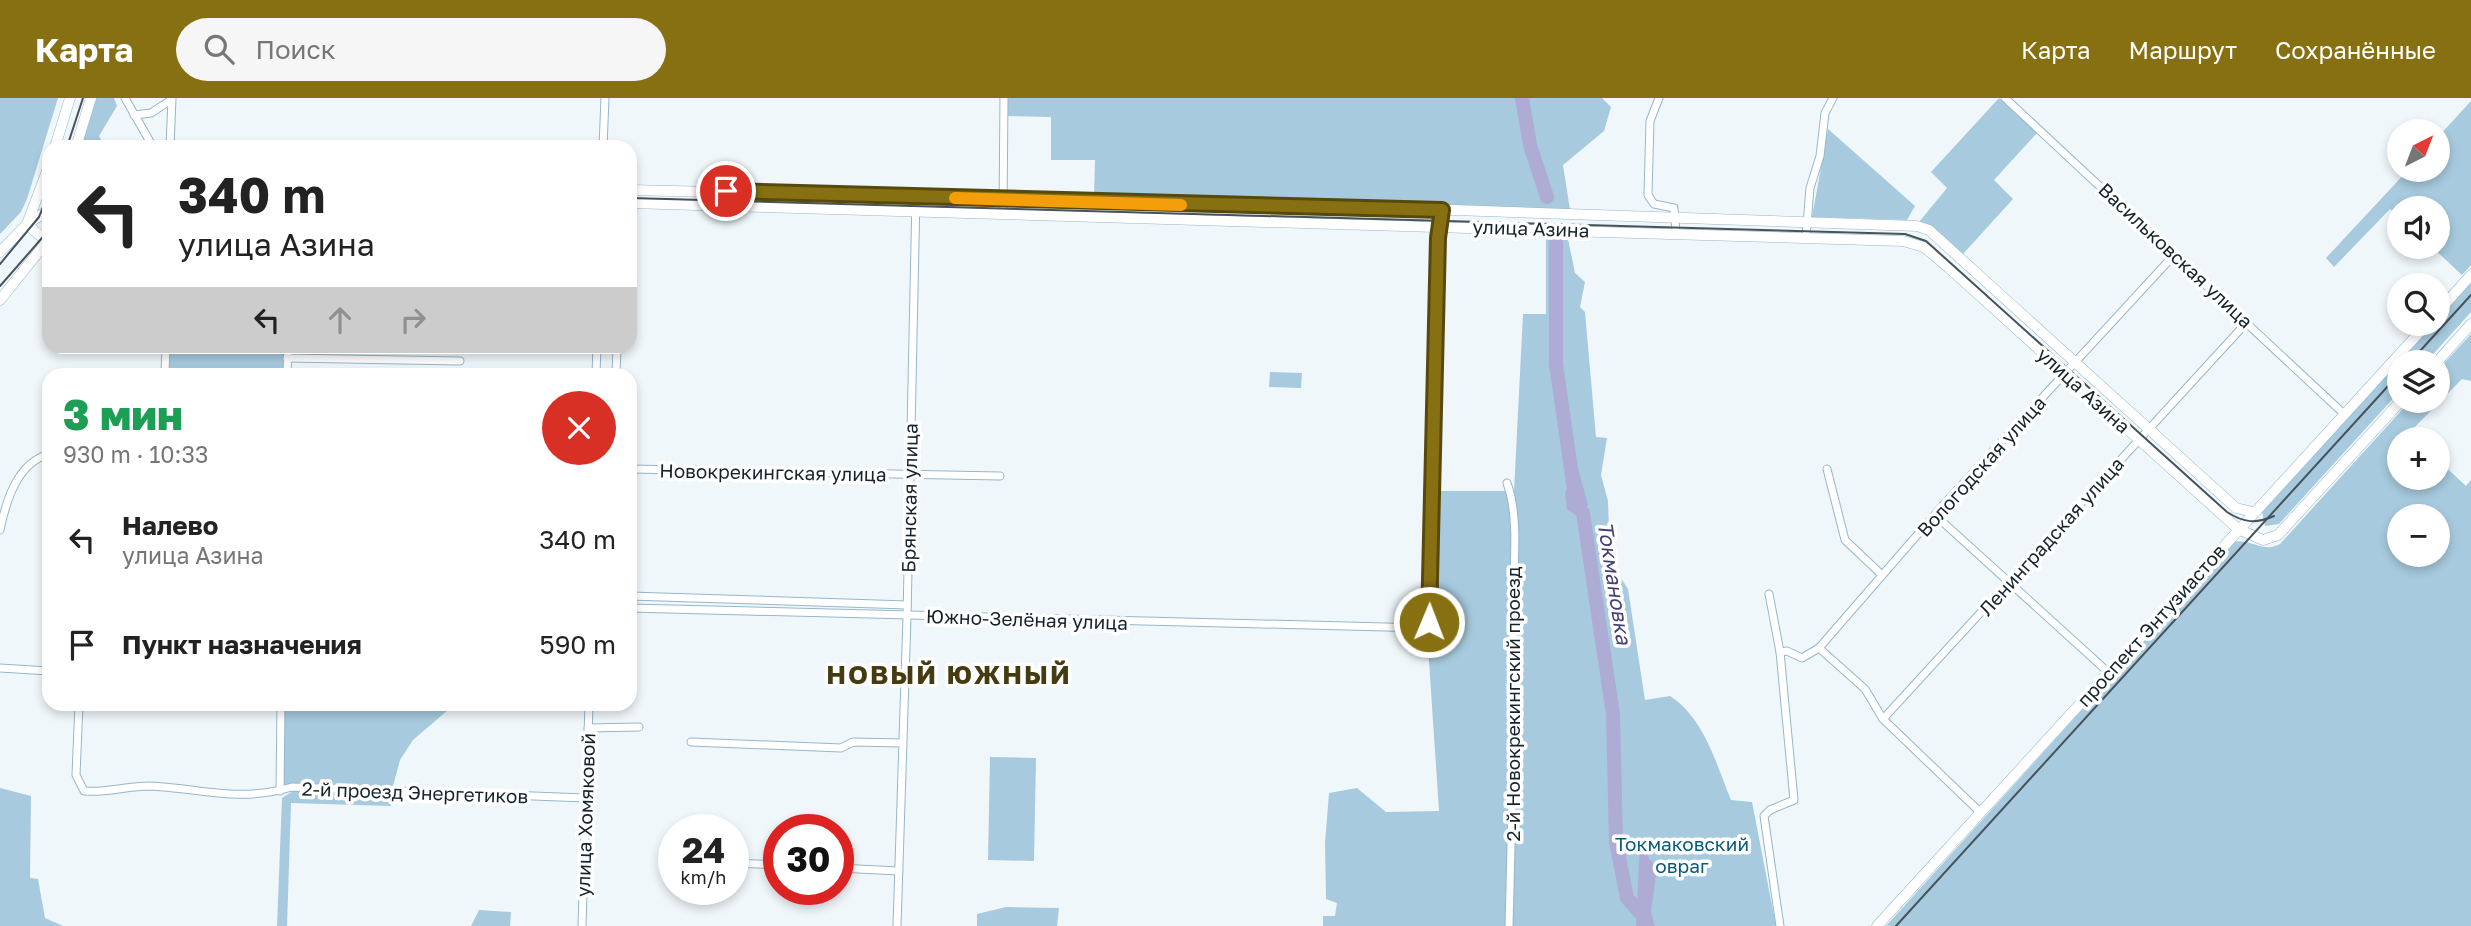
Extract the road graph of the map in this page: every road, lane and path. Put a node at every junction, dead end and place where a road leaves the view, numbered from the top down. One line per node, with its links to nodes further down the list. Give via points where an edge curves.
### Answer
1 (70, 98): 11 (main road)
2 (91, 98): 12 (main road)
3 (125, 98): 10 (street)
4 (605, 98): 15 (street)
5 (1004, 98): 19 (street)
6 (1659, 98): 25 (street, via 1650,121 1648,195 1654,204 1674,208)
7 (1833, 98): 27 (street, via 1825,113 1820,156 1810,188)
8 (2005, 98): 34 (street, Васильковская улица)
9 (172, 99): 10 (street, via 151,113); 14 (street)
10 (134, 115): 13 (street)
11 (57, 140)
12 (78, 140)
13 (149, 140)
14 (170, 140)
15 (603, 140)
16 (42, 184): 26 (main road)
17 (637, 190): 18 (main road, улица Азина)
18 (916, 197): 19 (main road, улица Азина); 22 (street, Брянская улица)
19 (1003, 199): 21 (main road, улица Азина); 23 (street)
20 (637, 203): 22 (main road, улица Азина)
21 (1442, 210): 25 (main road, улица Азина); 28 (street)
22 (916, 212): 23 (main road, улица Азина); 57 (street, Брянская улица)
23 (1003, 213): 28 (main road, улица Азина)
24 (42, 214): 26 (main road)
25 (1676, 218): 27 (main road, улица Азина); 29 (street)
26 (27, 223): 30 (main road); 33 (main road)
27 (1808, 223): 31 (street); 46 (main road, улица Азина, via 1922,227)
28 (1442, 225): 29 (main road, улица Азина); 70 (street, Южно-Зелёная улица, via 1438,238 1429,622 1424,628)
29 (1675, 232): 31 (main road, улица Азина)
30 (42, 233)
31 (1806, 237): 49 (main road, улица Азина, via 1903,241 1924,247)
32 (42, 245): 37 (main road)
33 (0, 252)
34 (2175, 254): 38 (street, Васильковская улица); 46 (street, Вологодская улица)
35 (2471, 275): 36 (main road)
36 (2450, 299)
37 (0, 300)
38 (2248, 321): 51 (street, Васильковская улица); 52 (street, Ленинградская улица)
39 (2471, 324): 42 (main road)
40 (2417, 336): 41 (main road, проспект Энтузиастов)
41 (2406, 350)
42 (2448, 350)
43 (287, 354): 44 (street)
44 (287, 358): 45 (street); 47 (street)
45 (460, 361)
46 (2075, 363): 49 (street, Вологодская улица); 52 (main road, улица Азина)
47 (287, 368)
48 (2387, 372): 51 (main road, проспект Энтузиастов)
49 (2066, 373): 53 (main road, улица Азина); 61 (street, Вологодская улица)
50 (2390, 413): 62 (main road, улица Азина, via 2278,535 2263,540)
51 (2344, 414): 60 (main road, проспект Энтузиастов)
52 (2148, 429): 53 (street, Ленинградская улица); 60 (main road, улица Азина, via 2236,508)
53 (2138, 440): 62 (main road, улица Азина); 65 (street, Ленинградская улица)
54 (42, 456): 63 (street, via 6,500)
55 (1827, 468): 64 (street, via 1845,540)
56 (637, 469): 57 (street, Новокрекингская улица)
57 (908, 475): 58 (street, Новокрекингская улица); 68 (street, Брянская улица)
58 (1000, 476)
59 (1507, 483): 91 (street, 2-й Новокрекингский проезд, via 1512,497 1514,762)
60 (2253, 512): 62 (main road, проспект Энтузиастов)
61 (1935, 514): 64 (street, Вологодская улица); 65 (street)
62 (2238, 529): 75 (main road, проспект Энтузиастов)
63 (0, 530)
64 (1882, 575): 71 (street, Вологодская улица)
65 (2010, 581): 75 (street); 79 (street, Ленинградская улица)
66 (1769, 594): 72 (street)
67 (637, 596): 68 (street, Южно-Зелёная улица)
68 (907, 605): 70 (street, Брянская улица)
69 (637, 608): 70 (street, Южно-Зелёная улица)
70 (908, 617): 83 (street, Брянская улица)
71 (1819, 648): 72 (street, via 1801,658); 79 (street, via 1865,689)
72 (1780, 652): 92 (street, via 1794,800 1764,816)
73 (0, 669): 74 (street)
74 (42, 671)
75 (2109, 672): 86 (main road, проспект Энтузиастов)
76 (79, 711): 84 (street, 2-й проезд Энергетиков, via 76,775 84,791 148,786 221,796)
77 (281, 711): 84 (street)
78 (589, 711): 80 (street, улица Хомяковой)
79 (1883, 719): 86 (street)
80 (588, 727): 81 (street); 85 (street, улица Хомяковой)
81 (639, 727)
82 (691, 742): 83 (street, via 841,748 853,741)
83 (902, 743): 88 (street, Брянская улица)
84 (279, 791): 85 (street, 2-й проезд Энергетиков)
85 (585, 798): 89 (street, улица Хомяковой)
86 (1981, 813): 93 (main road, проспект Энтузиастов)
87 (854, 869): 88 (street)
88 (899, 871): 90 (street, Брянская улица)
89 (582, 926)
90 (897, 926)
91 (1509, 926)
92 (1780, 926)
93 (1877, 926)

